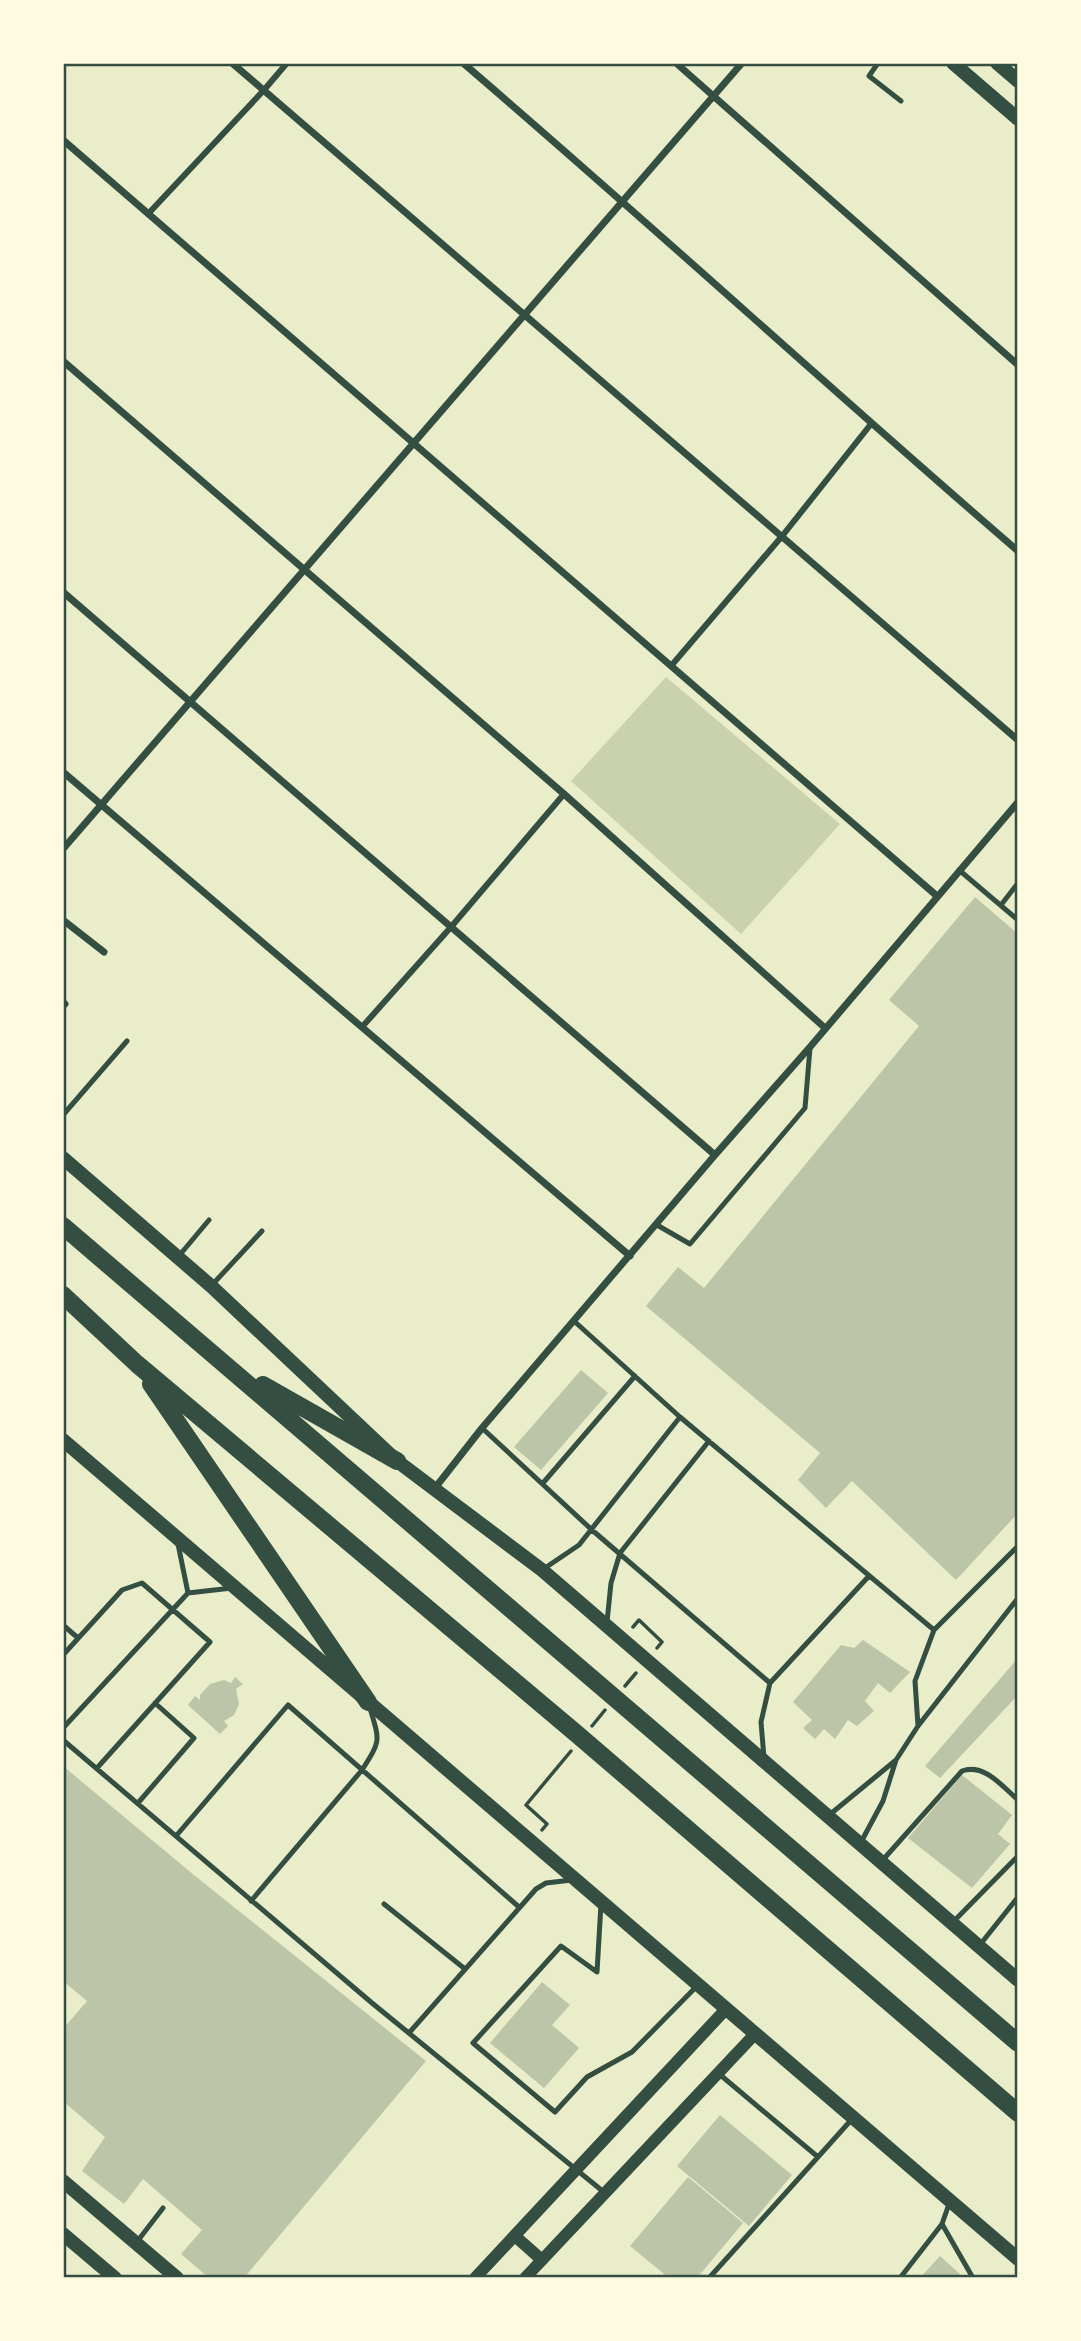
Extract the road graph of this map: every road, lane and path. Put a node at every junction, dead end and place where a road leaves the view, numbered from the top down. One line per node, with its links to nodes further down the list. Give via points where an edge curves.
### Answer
1 (232, 63): 10 (street)
2 (287, 63): 10 (street)
3 (463, 63): 15 (street)
4 (676, 63): 11 (street)
5 (742, 63): 11 (street)
6 (878, 63): 12 (lane, via 869,76)
7 (953, 63): 13 (main road)
8 (997, 63): 9 (main road)
9 (1018, 81)
10 (264, 90): 16 (street); 17 (street)
11 (713, 96): 15 (street); 19 (street)
12 (901, 101)
13 (1018, 119)
14 (63, 140): 16 (street)
15 (623, 200): 17 (street); 20 (street)
16 (148, 214): 21 (street)
17 (525, 314): 21 (street); 22 (street)
18 (63, 360): 24 (street)
19 (1018, 365)
20 (872, 424): 22 (street); 23 (street)
21 (413, 443): 24 (street); 26 (street)
22 (783, 535): 26 (street); 28 (street)
23 (1018, 551)
24 (304, 569): 27 (street); 30 (street)
25 (63, 592): 27 (street)
26 (671, 666): 36 (street)
27 (190, 702): 32 (street); 40 (street)
28 (1018, 740)
29 (63, 772): 32 (street)
30 (564, 794): 40 (street); 43 (street)
31 (1018, 802): 34 (street)
32 (101, 805): 33 (street); 42 (street)
33 (63, 849)
34 (959, 870): 36 (street); 37 (lane)
35 (1018, 883): 37 (lane)
36 (937, 896): 43 (street)
37 (1001, 905): 39 (lane)
38 (63, 920): 41 (street)
39 (1018, 920)
40 (451, 927): 42 (street); 47 (street)
41 (104, 952)
42 (362, 1027): 53 (street)
43 (825, 1028): 45 (street)
44 (127, 1041): 46 (lane)
45 (810, 1047): 47 (street); 50 (lane, via 805,1108 690,1244)
46 (63, 1115)
47 (715, 1155): 50 (street)
48 (63, 1158): 54 (main road)
49 (209, 1220): 54 (lane)
50 (657, 1225): 53 (street)
51 (63, 1226): 59 (highway)
52 (262, 1231): 55 (lane)
53 (630, 1256): 57 (street)
54 (178, 1257): 55 (main road)
55 (211, 1286): 65 (main road)
56 (63, 1295): 58 (highway)
57 (574, 1321): 60 (lane); 62 (street)
58 (137, 1364): 86 (highway); 120 (highway)
59 (226, 1364): 65 (highway); 118 (highway)
60 (635, 1376): 61 (lane); 66 (lane)
61 (680, 1417): 64 (lane); 68 (lane)
62 (482, 1428): 66 (lane); 67 (street)
63 (63, 1440): 69 (main road)
64 (709, 1441): 71 (lane); 73 (lane)
65 (397, 1461): 67 (main road)
66 (543, 1483): 68 (lane)
67 (435, 1488): 72 (main road)
68 (592, 1530): 71 (lane); 72 (lane, via 579,1545)
69 (177, 1538): 74 (main road); 75 (lane)
70 (1018, 1546): 81 (lane)
71 (620, 1553): 80 (lane, via 611,1583); 85 (lane)
72 (542, 1570): 80 (main road)
73 (869, 1576): 81 (lane); 85 (lane)
74 (235, 1588): 75 (lane); 86 (main road)
75 (188, 1593): 77 (lane)
76 (1018, 1598): 88 (lane)
77 (173, 1609): 82 (lane, via 142,1583 122,1590); 87 (lane, via 210,1642); 89 (lane)
78 (639, 1620): 83 (path)
79 (63, 1625): 82 (lane)
80 (607, 1626): 92 (main road)
81 (934, 1630): 88 (lane, via 915,1681)
82 (78, 1637): 84 (lane)
83 (662, 1642)
84 (63, 1655)
85 (770, 1683): 92 (lane, via 761,1723)
86 (368, 1702): 94 (lane, via 379,1737); 104 (main road)
87 (155, 1703): 93 (lane); 96 (lane, via 194,1738)
88 (918, 1726): 91 (lane)
89 (63, 1728)
90 (63, 1740): 93 (lane)
91 (896, 1760): 98 (lane); 101 (lane, via 883,1801)
92 (764, 1761): 98 (main road)
93 (97, 1768): 96 (lane)
94 (362, 1770): 100 (lane, via 288,1705); 106 (lane); 109 (lane)
95 (1018, 1800): 103 (lane, via 981,1769 962,1771)
96 (138, 1803): 100 (lane)
97 (526, 1805): 99 (path)
98 (828, 1816): 101 (main road)
99 (547, 1824)
100 (176, 1836): 106 (lane)
101 (860, 1844): 103 (main road)
102 (1018, 1856): 110 (lane)
103 (881, 1862): 110 (main road)
104 (576, 1880): 107 (main road); 109 (lane, via 546,1883)
105 (1018, 1897): 111 (lane)
106 (251, 1901): 116 (lane)
107 (601, 1901): 114 (main road); 114 (lane, via 597,1972 561,1946 474,2043 555,2112 587,2077 632,2052)
108 (384, 1904): 112 (lane)
109 (519, 1907): 112 (lane)
110 (952, 1923): 111 (main road)
111 (979, 1945): 113 (main road)
112 (465, 1969): 116 (lane)
113 (1018, 1980)
114 (698, 1985): 115 (main road)
115 (726, 2009): 117 (main road); 123 (street)
116 (409, 2033): 123 (lane)
117 (755, 2034): 119 (street); 121 (main road)
118 (1018, 2043)
119 (718, 2073): 122 (lane); 125 (street)
120 (1018, 2113)
121 (853, 2118): 122 (lane); 126 (main road)
122 (818, 2157): 138 (lane)
123 (576, 2170): 125 (lane); 130 (street)
124 (63, 2180): 131 (main road)
125 (605, 2193): 133 (street)
126 (950, 2201): 128 (lane); 132 (main road)
127 (163, 2208): 131 (lane)
128 (942, 2224): 139 (lane); 140 (lane)
129 (63, 2234): 134 (main road)
130 (516, 2236): 133 (street); 136 (street)
131 (136, 2243): 135 (main road)
132 (1018, 2259)
133 (542, 2260): 137 (street)
134 (115, 2278)
135 (177, 2278)
136 (475, 2278)
137 (524, 2278)
138 (709, 2278)
139 (900, 2278)
140 (972, 2278)

